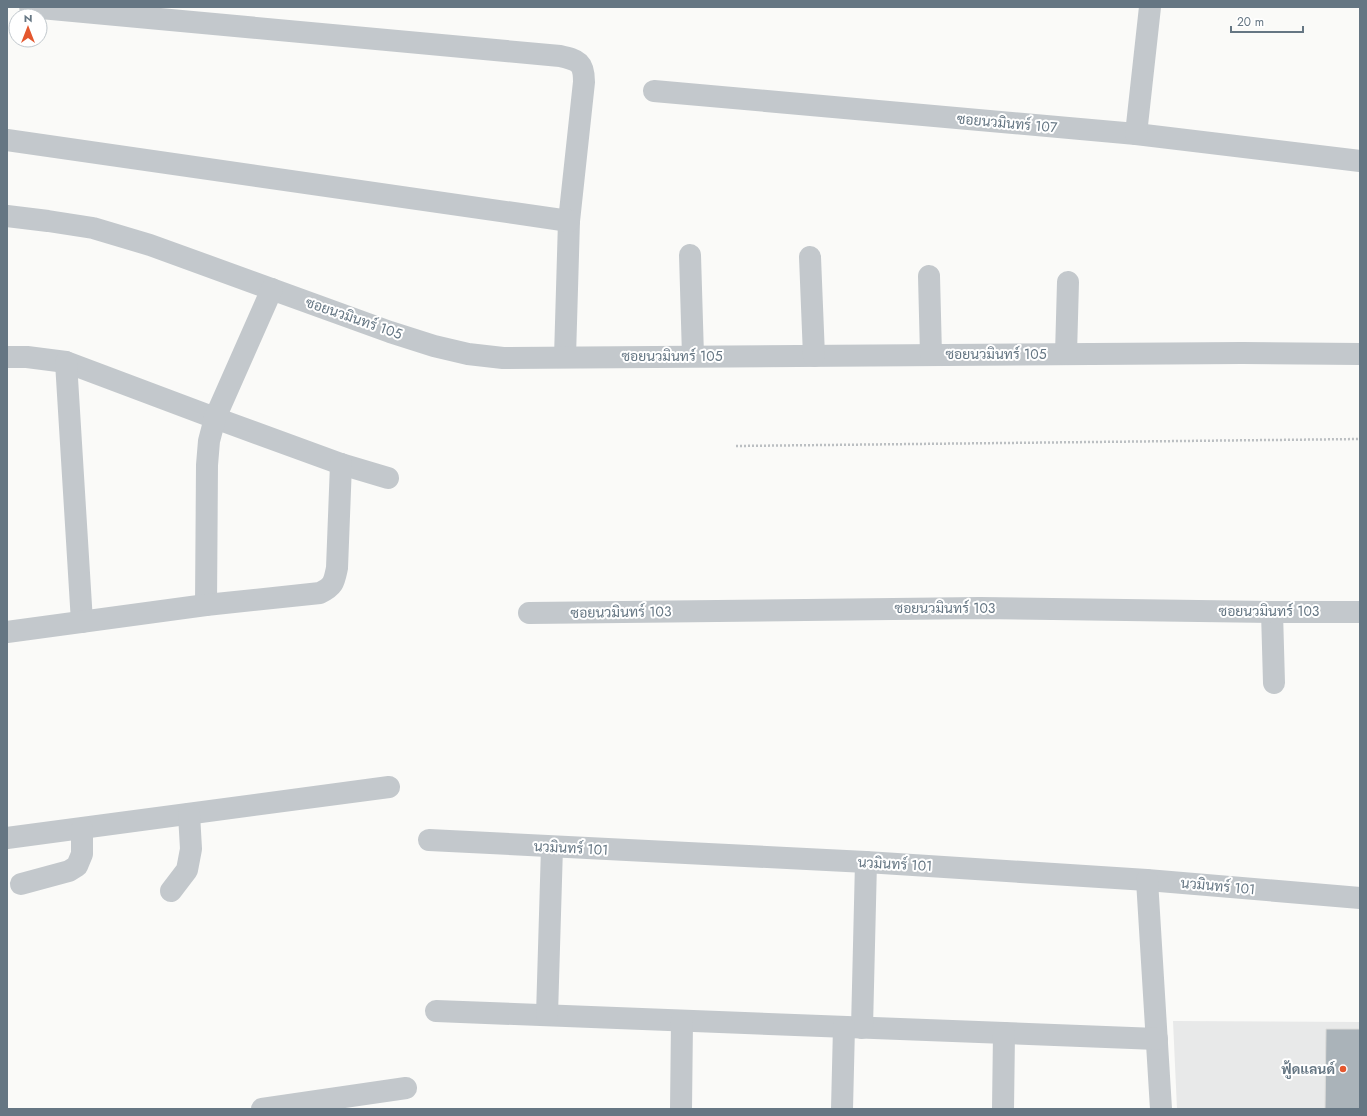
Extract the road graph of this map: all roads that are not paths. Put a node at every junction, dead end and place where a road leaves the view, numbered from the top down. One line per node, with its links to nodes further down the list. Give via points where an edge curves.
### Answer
1 (30, 7): 8 (street, via 574,59 583,68 584,82)
2 (1150, 7): 4 (street)
3 (654, 91): 4 (street, ซอยนวมินทร์ 107)
4 (1136, 134): 6 (street, ซอยนวมินทร์ 107)
5 (7, 140): 8 (street)
6 (1360, 161)
7 (7, 216): 13 (street, ซอยนวมินทร์ 105, via 93,228 150,245)
8 (570, 221): 20 (street)
9 (690, 255): 17 (street)
10 (810, 257): 18 (street)
11 (928, 276): 16 (street)
12 (1068, 282): 14 (street)
13 (272, 289): 20 (street, ซอยนวมินทร์ 105, via 390,332 468,354 503,358); 22 (street)
14 (1066, 354): 15 (street, ซอยนวมินทร์ 105); 16 (street, ซอยนวมินทร์ 105)
15 (1360, 354)
16 (931, 355): 18 (street, ซอยนวมินทร์ 105)
17 (693, 356): 18 (street, ซอยนวมินทร์ 105); 20 (street, ซอยนวมินทร์ 105)
18 (814, 356)
19 (7, 357): 21 (street)
20 (565, 357)
21 (66, 362): 22 (street); 29 (street)
22 (215, 418): 23 (street); 25 (street, via 209,441 207,465)
23 (341, 464): 24 (street); 25 (street, via 337,568 335,580 330,588 320,594)
24 (388, 478)
25 (206, 605): 29 (street)
26 (1272, 612): 27 (street, ซอยนวมินทร์ 103); 28 (street, ซอยนวมินทร์ 103, via 980,608); 31 (street)
27 (1360, 612)
28 (529, 613)
29 (82, 622): 30 (street)
30 (7, 632)
31 (1274, 683)
32 (389, 787): 33 (street)
33 (189, 814): 34 (street); 41 (street, via 191,849 187,870)
34 (82, 828): 35 (street); 40 (street, via 82,854 77,866 69,871)
35 (7, 838)
36 (429, 840): 37 (street, นวมินทร์ 101)
37 (552, 847): 38 (street, นวมินทร์ 101); 44 (street)
38 (866, 862): 39 (street, นวมินทร์ 101); 46 (street)
39 (1147, 880): 42 (street, นวมินทร์ 101); 48 (street)
40 (21, 884)
41 (171, 891)
42 (1360, 898)
43 (436, 1011): 44 (street)
44 (547, 1015): 45 (street)
45 (682, 1021): 46 (street); 51 (street)
46 (853, 1027): 47 (street); 52 (street)
47 (1004, 1033): 48 (street); 53 (street)
48 (1157, 1039): 54 (street)
49 (406, 1088): 50 (street)
50 (262, 1109)
51 (681, 1109)
52 (842, 1109)
53 (1003, 1109)
54 (1161, 1109)

